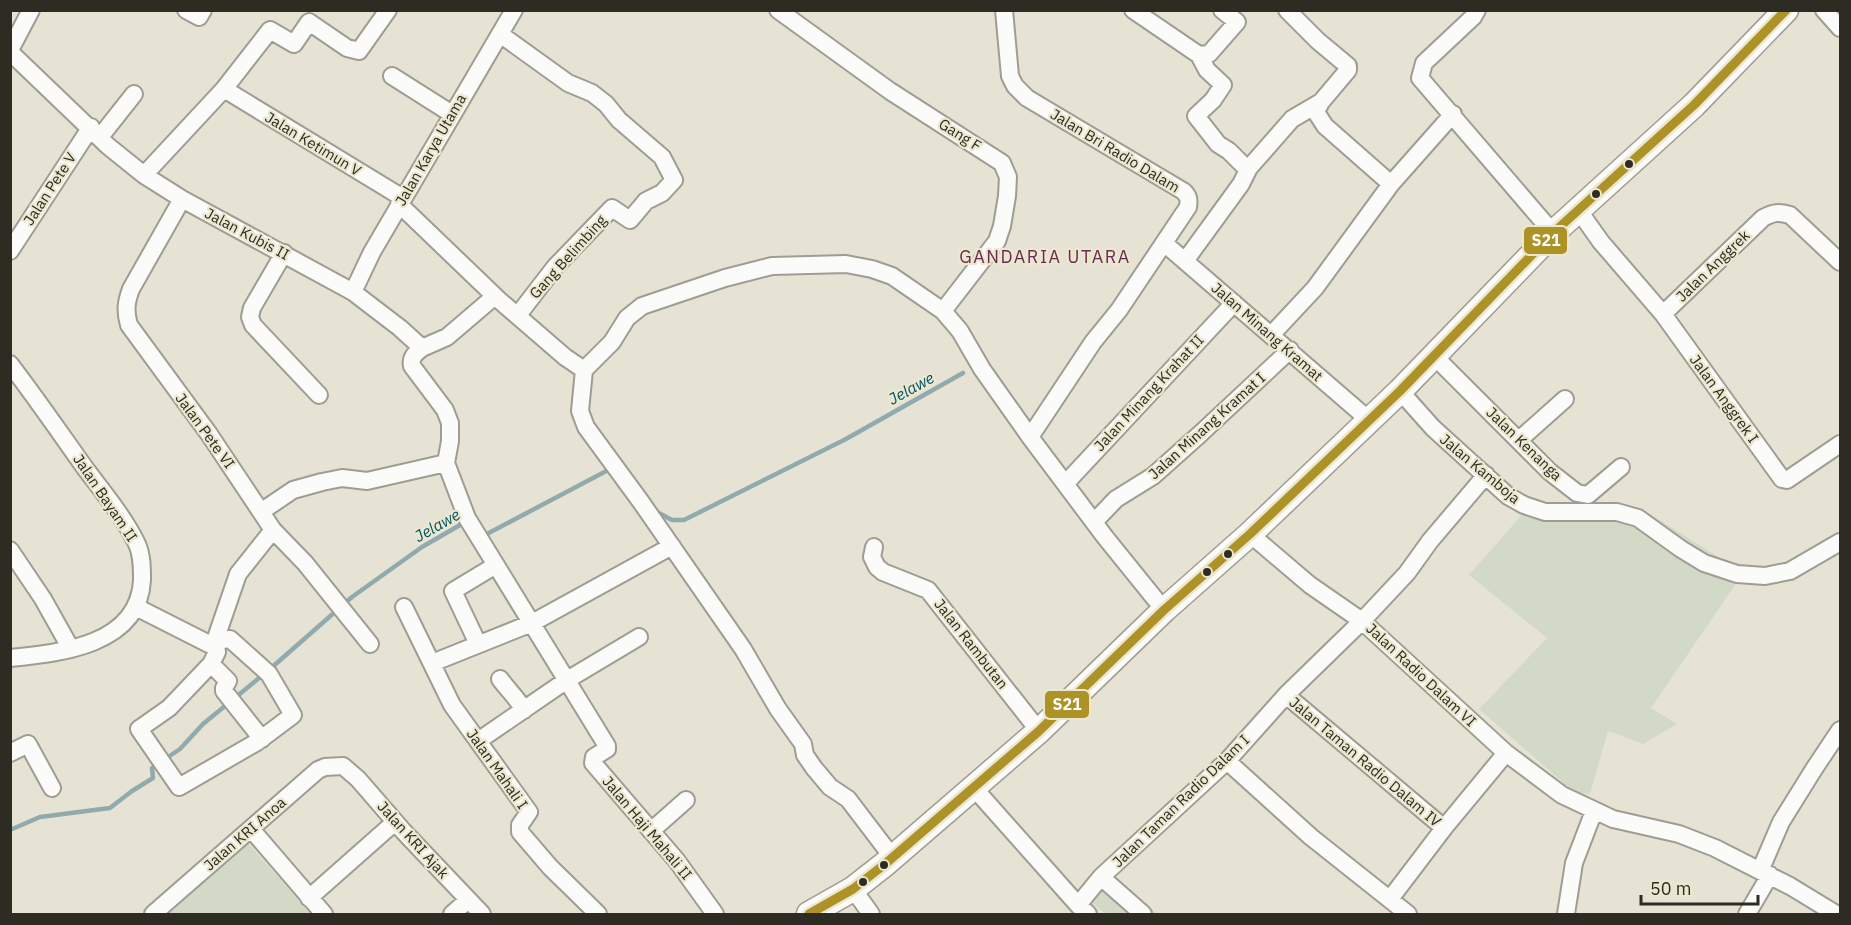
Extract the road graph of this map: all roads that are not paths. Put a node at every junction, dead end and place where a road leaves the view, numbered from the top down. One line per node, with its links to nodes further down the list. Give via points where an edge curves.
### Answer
1 (31, 10): 15 (street)
2 (388, 10): 18 (street, via 359,51 347,48 309,22 294,44 270,30)
3 (514, 10): 14 (street, Jalan Karya Utama)
4 (1004, 10): 31 (street, Jalan Bri Radio Dalam, via 1010,76 1015,86 1027,98 1188,196 1188,207)
5 (1132, 10): 16 (street)
6 (1222, 10): 12 (street)
7 (1287, 10): 20 (street, via 1348,66)
8 (1477, 10): 22 (street, via 1424,63 1420,72 1420,78)
9 (1786, 10): 29 (main road, via 1694,105)
10 (1824, 10): 13 (street)
11 (786, 12): 39 (street, Gang F, via 890,91 1002,163 1008,177 1007,196 997,241)
12 (1241, 16): 16 (street, via 1209,54)
13 (1840, 28)
14 (500, 34): 21 (street, Jalan Karya Utama); 41 (street, Gang Belimbing, via 568,83 606,104 662,157 674,180 662,193 646,201 630,220 612,208 555,267)
15 (10, 50): 23 (street, Jalan Kubis II)
16 (1199, 55): 24 (street, via 1207,70 1223,85 1196,116 1218,144)
17 (392, 76): 21 (street)
18 (224, 89): 25 (street); 28 (street, Jalan Ketimun V)
19 (134, 94): 23 (street, Jalan Pete V)
20 (1321, 102): 24 (street, via 1292,119); 26 (street, via 1316,111 1325,126)
21 (452, 114): 28 (street, Jalan Karya Utama)
22 (1453, 114): 26 (street); 30 (street)
23 (96, 132): 25 (street, Jalan Kubis II); 32 (street, Jalan Pete V)
24 (1249, 168): 34 (street)
25 (144, 175): 27 (street, Jalan Kubis II)
26 (1391, 184): 42 (street, via 1315,288)
27 (182, 199): 33 (street, Jalan Kubis II); 59 (street, Jalan Pete VI, via 131,289 126,315 129,326)
28 (401, 201): 36 (street, Jalan Karya Utama); 37 (street)
29 (1579, 211): 30 (main road); 40 (street, Jalan Anggrek)
30 (1554, 233): 45 (main road)
31 (1164, 243): 34 (street, Jalan Minang Kramat); 52 (street, Jalan Bri Radio Dalam)
32 (10, 252)
33 (284, 253): 36 (street, Jalan Kubis II); 49 (street, via 250,317 253,325)
34 (1185, 261): 38 (street, Jalan Minang Kramat)
35 (1840, 262): 40 (street, Jalan Anggrek, via 1790,215 1772,213)
36 (352, 292): 43 (street, Jalan Kubis II)
37 (497, 297): 41 (street); 43 (street, via 447,337)
38 (1234, 303): 42 (street, Jalan Minang Kramat); 58 (street, Jalan Minang Krahat II)
39 (943, 311): 47 (street, via 892,276 872,269 846,264 772,266 642,306 627,318 612,342); 52 (street)
40 (1663, 314): 54 (street, Jalan Anggrek I, via 1782,479 1787,480)
41 (518, 315): 47 (street)
42 (1272, 334): 44 (street, Jalan Minang Kramat)
43 (422, 348): 55 (street, via 411,361 412,366 446,410 450,423)
44 (1290, 350): 51 (street, Jalan Minang Kramat); 60 (street, Jalan Minang Kramat I, via 1200,435 1153,476 1116,499)
45 (1433, 355): 48 (main road); 53 (street, Jalan Kenanga)
46 (10, 364): 69 (street, Jalan Bayam II, via 138,545 142,566)
47 (584, 370): 63 (street, via 581,417)
48 (1400, 391): 51 (main road); 57 (street, Jalan Kamboja, via 1433,428)
49 (319, 395)
50 (1565, 399): 53 (street)
51 (1369, 420): 62 (main road)
52 (1030, 437): 58 (street)
53 (1519, 440): 56 (street, Jalan Kenanga, via 1550,472 1584,496)
54 (1840, 444)
55 (446, 464): 59 (street, via 367,481 342,478 322,482 293,490); 67 (street, via 470,522)
56 (1620, 467)
57 (1486, 475): 65 (street, Jalan Kamboja, via 1508,496 1545,512 1617,512 1638,518 1680,549 1737,574 1765,576 1790,571); 71 (street, Jalan Taman Radio Dalam I, via 1407,573)
58 (1065, 484): 60 (street)
59 (262, 511): 61 (street, Jalan Pete VI)
60 (1095, 521): 70 (street)
61 (273, 530): 74 (street, via 238,574); 75 (street, Jalan Pete VI)
62 (1250, 534): 70 (main road); 71 (street, Jalan Radio Dalam VI, via 1310,585)
63 (672, 546): 72 (street); 101 (street, via 743,649 814,768 848,799)
64 (874, 547): 86 (street, Jalan Rambutan, via 872,557 883,572 928,590)
65 (1838, 548)
66 (10, 550): 77 (street, via 44,599)
67 (496, 565): 72 (street); 76 (street, via 453,591)
68 (404, 607): 79 (street, Jalan Mahali I)
69 (136, 608): 74 (street, via 209,644); 77 (street, via 114,632)
70 (1164, 610): 86 (main road)
71 (1362, 621): 83 (street, Jalan Taman Radio Dalam I); 90 (street, Jalan Radio Dalam VI)
72 (532, 623): 76 (street); 82 (street)
73 (639, 637): 82 (street)
74 (215, 641): 80 (street, via 217,652); 87 (street, via 230,639 266,672 293,713)
75 (370, 644)
76 (478, 644): 79 (street)
77 (71, 650): 78 (street)
78 (10, 657)
79 (432, 663): 88 (street, Jalan Mahali I, via 452,705)
80 (211, 664): 87 (street, via 228,681 224,688 231,700); 87 (street, via 169,708 139,728 161,762 179,787)
81 (500, 679): 84 (street, via 517,696)
82 (567, 680): 84 (street); 100 (street, Jalan Haji Mahali II, via 607,746 594,757 593,763)
83 (1286, 695): 91 (street, Jalan Taman Radio Dalam I); 98 (street, Jalan Taman Radio Dalam IV)
84 (524, 710): 88 (street)
85 (1840, 730): 102 (street, via 1782,822)
86 (1039, 731): 94 (main road)
87 (262, 739)
88 (478, 741): 113 (street, Jalan Mahali I, via 528,812 520,832)
89 (10, 753): 93 (street, via 28,744)
90 (1506, 753): 96 (street, Jalan Radio Dalam VI, via 1562,795); 98 (street)
91 (1227, 761): 103 (street, Jalan Taman Radio Dalam I); 106 (street, via 1311,837)
92 (344, 766): 97 (street, Jalan KRI Ajak); 99 (street, Jalan KRI Anoa, via 318,770)
93 (52, 788)
94 (974, 788): 101 (main road); 108 (street)
95 (686, 800): 100 (street)
96 (1594, 811): 102 (street, Jalan Radio Dalam VI, via 1679,834); 119 (street, via 1574,863)
97 (396, 822): 105 (street); 107 (street, Jalan KRI Ajak)
98 (1444, 828): 106 (street)
99 (251, 829): 105 (street); 109 (street, Jalan KRI Anoa)
100 (651, 831): 114 (street, Jalan Haji Mahali II, via 678,861)
101 (893, 858): 104 (main road)
102 (1765, 873): 120 (street); 121 (street, Jalan Radio Dalam VI)
103 (1101, 878): 108 (street, Jalan Taman Radio Dalam I); 117 (street)
104 (853, 889): 115 (main road); 116 (street)
105 (309, 898): 110 (street)
106 (1390, 899): 118 (street)
107 (468, 900): 111 (street); 112 (street, Jalan KRI Ajak)
108 (1083, 910)
109 (153, 915)
110 (324, 915)
111 (452, 915)
112 (482, 915)
113 (598, 915)
114 (715, 915)
115 (809, 915)
116 (871, 915)
117 (1143, 915)
118 (1408, 915)
119 (1566, 915)
120 (1747, 915)
121 (1836, 915)

